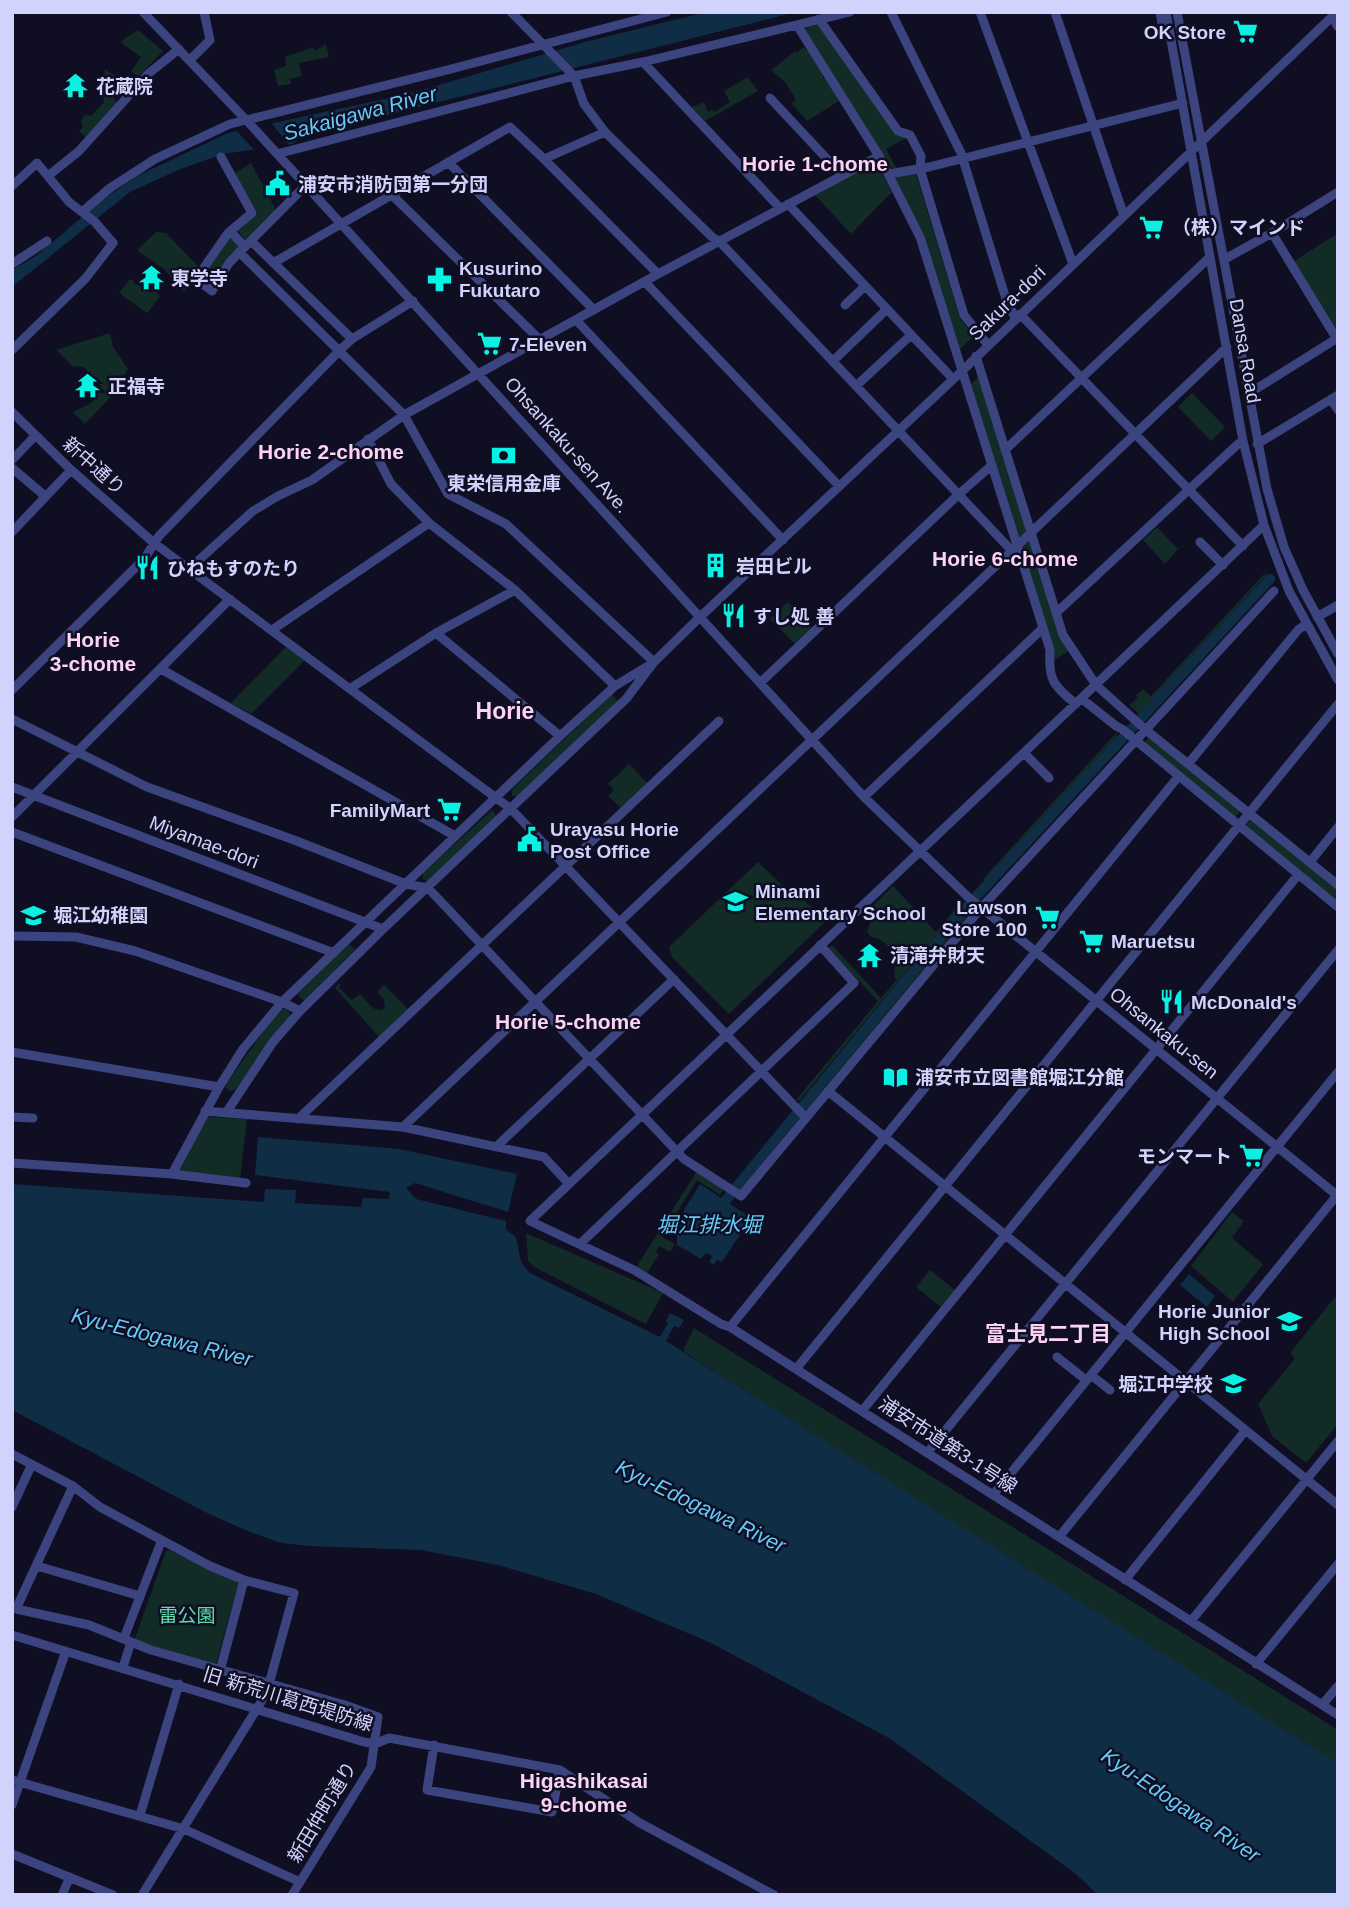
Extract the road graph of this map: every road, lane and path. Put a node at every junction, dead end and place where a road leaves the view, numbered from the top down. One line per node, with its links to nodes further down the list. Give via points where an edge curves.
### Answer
1 (143, 12): 18 (street, Ohsankaku-sen Ave.)
2 (204, 12): 19 (street, via 209,40)
3 (511, 12): 17 (street)
4 (667, 12): 17 (street)
5 (850, 12): 13 (street)
6 (891, 12): 34 (street)
7 (980, 12): 28 (street)
8 (1055, 12): 25 (street)
9 (1160, 12): 16 (street, via 1163,30)
10 (1166, 12): 16 (street, Dansa Road)
11 (1177, 12): 27 (street, Dansa Road)
12 (1335, 15): 15 (street); 27 (street, Sakura-dori)
13 (819, 19): 14 (street); 36 (street, via 898,131 910,135 921,156)
14 (797, 25): 20 (street); 31 (street)
15 (1338, 27)
16 (1171, 36): 23 (street, Dansa Road)
17 (546, 48): 21 (street); 24 (street)
18 (179, 49): 19 (street, Ohsankaku-sen Ave.); 39 (street, via 148,74 79,151)
19 (190, 60): 24 (street, Ohsankaku-sen Ave.)
20 (643, 62): 21 (street); 44 (street)
21 (572, 75): 26 (street, via 584,104); 30 (street)
22 (770, 98): 38 (street)
23 (1183, 103): 25 (street); 29 (street, Dansa Road)
24 (248, 121): 30 (street, Ohsankaku-sen Ave.); 45 (street, via 155,159 110,188)
25 (1093, 126): 28 (street); 46 (street)
26 (606, 132): 33 (street); 51 (street)
27 (1202, 141): 29 (street, Sakura-dori); 54 (street, Dansa Road)
28 (1027, 144): 34 (street); 57 (street)
29 (1192, 151): 46 (street, Sakura-dori); 53 (street, Dansa Road)
30 (275, 152): 40 (street, Ohsankaku-sen Ave.)
31 (879, 156): 37 (street); 38 (street)
32 (221, 157): 48 (street, via 252,213)
33 (544, 159): 35 (street, via 510,127); 58 (street)
34 (962, 159): 36 (street); 65 (street, via 1006,299)
35 (449, 162): 43 (street); 64 (street)
36 (920, 169): 37 (street); 71 (street, via 964,315)
37 (889, 174): 77 (street, via 920,237)
38 (842, 175): 44 (street)
39 (48, 176): 41 (street, via 37,163); 45 (street)
40 (306, 185): 47 (street, Ohsankaku-sen Ave.); 52 (street)
41 (12, 186)
42 (1338, 192): 49 (street)
43 (392, 195): 47 (street); 69 (street)
44 (784, 206): 51 (street); 60 (street)
45 (84, 213): 73 (street, via 113,243 85,279)
46 (1124, 216): 57 (street, Sakura-dori)
47 (341, 223): 55 (street); 61 (street, Ohsankaku-sen Ave.)
48 (230, 231): 52 (street); 52 (street, via 196,279 212,291)
49 (1272, 233): 54 (street); 70 (street)
50 (47, 241): 56 (street)
51 (720, 242): 58 (street); 76 (street)
52 (245, 247): 55 (street); 74 (street)
53 (1210, 257): 72 (street, Dansa Road); 79 (street)
54 (1225, 259): 82 (street, Dansa Road)
55 (273, 262): 68 (street)
56 (12, 264)
57 (1073, 264): 65 (street, Sakura-dori)
58 (658, 274): 59 (street)
59 (645, 282): 64 (street); 98 (street)
60 (865, 286): 62 (street); 63 (street)
61 (412, 301): 68 (street); 78 (street, Ohsankaku-sen Ave.)
62 (845, 306)
63 (887, 309): 67 (street); 76 (street)
64 (594, 310): 66 (street)
65 (1018, 316): 71 (street, Sakura-dori); 79 (street)
66 (576, 320): 69 (street); 106 (street)
67 (911, 335): 80 (street); 81 (street)
68 (352, 339): 74 (street)
69 (540, 340): 78 (street)
70 (1337, 340): 82 (street)
71 (988, 345): 75 (street, Sakura-dori)
72 (1227, 347): 88 (street); 91 (street, Dansa Road)
73 (12, 350)
74 (340, 350): 86 (street); 108 (street)
75 (976, 356): 77 (street, Sakura-dori); 93 (street)
76 (833, 361): 81 (street)
77 (962, 371): 80 (street, Sakura-dori); 95 (street)
78 (479, 374): 86 (street); 119 (street, Ohsankaku-sen Ave.)
79 (1082, 378): 88 (street); 93 (street)
80 (953, 379): 87 (street, Sakura-dori)
81 (856, 386): 87 (street)
82 (1248, 394): 92 (street, Dansa Road)
83 (1334, 397): 84 (street); 92 (street)
84 (1338, 410)
85 (12, 412): 89 (street, 新中通り)
86 (404, 415): 90 (street); 125 (street, via 449,494 506,524)
87 (898, 431): 98 (street, Sakura-dori); 100 (street)
88 (1135, 434): 99 (street); 105 (street)
89 (35, 436): 94 (street); 97 (street, 新中通り)
90 (368, 439): 102 (street, via 391,484); 112 (street, via 312,480 253,511)
91 (1243, 441): 99 (street); 103 (street, Dansa Road)
92 (1257, 444): 118 (street, Dansa Road, via 1284,547)
93 (1005, 450): 105 (street)
94 (12, 460)
95 (992, 466): 100 (street); 110 (street)
96 (12, 468): 101 (street)
97 (71, 470): 101 (street); 108 (street, 新中通り)
98 (839, 486): 106 (street, Sakura-dori)
99 (1189, 491): 109 (street); 117 (street)
100 (958, 495): 110 (street); 128 (street)
101 (45, 496): 104 (street)
102 (429, 523): 113 (street); 122 (street)
103 (1264, 525): 109 (street); 120 (street, Dansa Road)
104 (12, 532)
105 (1032, 532): 110 (street); 117 (street)
106 (783, 540): 119 (street, Sakura-dori)
107 (1200, 542): 111 (street)
108 (154, 543): 112 (street, 新中通り); 132 (street)
109 (1243, 546): 111 (street)
110 (1015, 548): 121 (street); 139 (street)
111 (1223, 565): 129 (street)
112 (188, 569): 115 (street, 新中通り)
113 (515, 590): 123 (street); 130 (street)
114 (1274, 591): 137 (street)
115 (230, 599): 122 (street, 新中通り); 126 (street)
116 (1338, 605): 118 (street)
117 (1056, 613): 129 (street, via 1063,635)
118 (1317, 617): 124 (street, Dansa Road)
119 (699, 618): 125 (street, Sakura-dori); 128 (street, Ohsankaku-sen Ave.)
120 (1306, 624): 127 (street, Dansa Road); 143 (street)
121 (1043, 628): 133 (street, via 1050,650 1049,672 1062,693); 148 (street)
122 (272, 630): 131 (street, 新中通り)
123 (436, 634): 131 (street); 138 (street)
124 (1338, 654)
125 (654, 662): 130 (street); 150 (street, via 626,699)
126 (161, 669): 142 (street); 156 (street)
127 (1338, 681)
128 (760, 683): 139 (street, Ohsankaku-sen Ave.)
129 (1096, 685): 133 (street); 137 (street)
130 (615, 686): 138 (street)
131 (351, 688): 149 (street, 新中通り)
132 (12, 691)
133 (1079, 701): 140 (street); 141 (street)
134 (1338, 704): 151 (street)
135 (12, 719): 142 (street)
136 (719, 721): 159 (street)
137 (1145, 728): 140 (street); 143 (street)
138 (560, 736): 149 (street)
139 (812, 740): 148 (street, Ohsankaku-sen Ave.); 167 (street)
140 (1134, 740): 144 (street); 165 (street)
141 (1024, 752): 145 (street); 157 (street)
142 (78, 753): 147 (street); 161 (street, via 147,787)
143 (1188, 764): 151 (street)
144 (1178, 776): 153 (street); 174 (street)
145 (1049, 778)
146 (12, 788): 147 (street, Miyamae-dori)
147 (34, 796): 152 (street); 168 (street, Miyamae-dori)
148 (864, 797): 157 (street, Ohsankaku-sen Ave.)
149 (498, 798): 150 (street, 新中通り); 156 (street)
150 (511, 808): 159 (street, 新中通り); 163 (street)
151 (1249, 813): 153 (street); 158 (street)
152 (12, 817)
153 (1239, 826): 160 (street); 177 (street)
154 (1338, 827): 158 (street)
155 (12, 832): 175 (street)
156 (455, 836): 161 (street)
157 (919, 852): 164 (street, Ohsankaku-sen Ave.); 172 (street)
158 (1310, 862): 162 (street)
159 (566, 866): 167 (street, 新中通り); 171 (street)
160 (1298, 875): 166 (street); 182 (street)
161 (406, 884): 163 (street); 168 (street)
162 (1338, 885)
163 (428, 888): 169 (street); 171 (street)
164 (968, 897): 165 (street, Ohsankaku-sen)
165 (979, 906): 174 (street, Ohsankaku-sen); 188 (street)
166 (1338, 907)
167 (618, 922): 176 (street, 新中通り); 178 (street)
168 (366, 923): 169 (street, Miyamae-dori); 175 (street)
169 (383, 929): 180 (street)
170 (12, 936): 179 (street, via 76,937 135,951)
171 (482, 945): 178 (street); 196 (street)
172 (820, 945): 181 (street); 185 (street, via 854,983)
173 (1338, 950): 189 (street)
174 (1037, 952): 177 (street, Ohsankaku-sen); 198 (street)
175 (334, 953): 179 (street)
176 (674, 979): 181 (street, 新中通り); 184 (street)
177 (1096, 1000): 182 (street, Ohsankaku-sen); 206 (street)
178 (536, 1001): 184 (street); 197 (street)
179 (282, 1002): 180 (street); 187 (street)
180 (300, 1011): 191 (street, via 273,1042)
181 (727, 1035): 185 (street, 新中通り); 192 (street)
182 (1156, 1050): 189 (street, Ohsankaku-sen); 208 (street)
183 (12, 1052): 187 (street)
184 (590, 1059): 192 (street); 200 (street)
185 (761, 1072): 195 (street, 新中通り); 201 (street)
186 (1338, 1072): 199 (street)
187 (219, 1087): 190 (street)
188 (828, 1091): 195 (street); 198 (street)
189 (1217, 1098): 199 (street, Ohsankaku-sen); 210 (street)
190 (205, 1111): 191 (street); 203 (street)
191 (226, 1113): 196 (street)
192 (643, 1114): 201 (street); 205 (street)
193 (12, 1117): 194 (street)
194 (33, 1118)
195 (805, 1118): 201 (street, via 741,1196)
196 (298, 1119): 197 (street)
197 (403, 1127): 200 (street)
198 (885, 1138): 206 (street); 211 (street)
199 (1277, 1146): 207 (street, Ohsankaku-sen); 212 (street)
200 (496, 1147): 205 (street, via 544,1157)
201 (677, 1151): 209 (street)
202 (12, 1163): 203 (street)
203 (172, 1174): 204 (street)
204 (246, 1183)
205 (569, 1184): 209 (street, 浦安市道第3-1号線, via 530,1221)
206 (945, 1187): 208 (street); 214 (street)
207 (1337, 1195): 216 (street)
208 (1005, 1236): 210 (street); 218 (street)
209 (580, 1243): 211 (street, 浦安市道第3-1号線, via 634,1269)
210 (1066, 1283): 212 (street); 221 (street)
211 (730, 1327): 214 (street, 浦安市道第3-1号線)
212 (1125, 1333): 215 (street); 216 (street)
213 (1057, 1357): 215 (street)
214 (796, 1369): 218 (street, 浦安市道第3-1号線)
215 (1088, 1378): 217 (street); 226 (street)
216 (1185, 1381): 219 (street); 229 (street)
217 (1110, 1390)
218 (862, 1411): 221 (street, 浦安市道第3-1号線)
219 (1245, 1431): 224 (street); 234 (street)
220 (1338, 1441): 224 (street)
221 (927, 1453): 226 (street, 浦安市道第3-1号線)
222 (12, 1454): 223 (street)
223 (32, 1464): 225 (street); 228 (street)
224 (1306, 1479): 227 (street); 237 (street)
225 (74, 1486): 230 (street, via 100,1507); 232 (street)
226 (993, 1495): 229 (street, 浦安市道第3-1号線)
227 (1338, 1505)
228 (12, 1507)
229 (1059, 1537): 234 (street, 浦安市道第3-1号線)
230 (161, 1542): 233 (street); 235 (street)
231 (1338, 1564): 241 (street)
232 (37, 1566): 235 (street); 236 (street)
233 (244, 1580): 243 (street); 245 (street, via 294,1593)
234 (1125, 1580): 237 (street, 浦安市道第3-1号線)
235 (141, 1596): 239 (street)
236 (14, 1608): 239 (street, via 89,1625)
237 (1191, 1621): 241 (street, 浦安市道第3-1号線)
238 (12, 1635): 240 (street, 旧 新荒川葛西堤防線)
239 (128, 1640): 242 (street); 243 (street)
240 (66, 1651): 242 (street, 旧 新荒川葛西堤防線); 253 (street)
241 (1255, 1664): 247 (street, 浦安市道第3-1号線)
242 (122, 1667): 244 (street, 旧 新荒川葛西堤防線)
243 (220, 1671): 245 (street)
244 (179, 1684): 248 (street, 旧 新荒川葛西堤防線); 255 (street)
245 (269, 1684): 248 (street); 250 (street, via 378,1717)
246 (1338, 1686): 247 (street)
247 (1322, 1705): 249 (street, 浦安市道第3-1号線)
248 (258, 1708): 250 (street, 旧 新荒川葛西堤防線); 256 (street)
249 (1338, 1715)
250 (375, 1744): 251 (street, 旧 新荒川葛西堤防線, via 390,1738); 259 (street, 新田仲町通り, via 371,1767)
251 (434, 1745): 252 (street, 旧 新荒川葛西堤防線); 252 (street, via 427,1790 552,1812)
252 (560, 1770): 264 (street, 旧 新荒川葛西堤防線, via 640,1823)
253 (17, 1781): 254 (street); 255 (street)
254 (12, 1805)
255 (141, 1815): 256 (street)
256 (184, 1829): 259 (street); 262 (street)
257 (12, 1854): 258 (street)
258 (70, 1877): 260 (street); 261 (street)
259 (300, 1882): 263 (street, 新田仲町通り)
260 (62, 1895)
261 (113, 1895)
262 (142, 1895)
263 (292, 1895)
264 (774, 1895)

